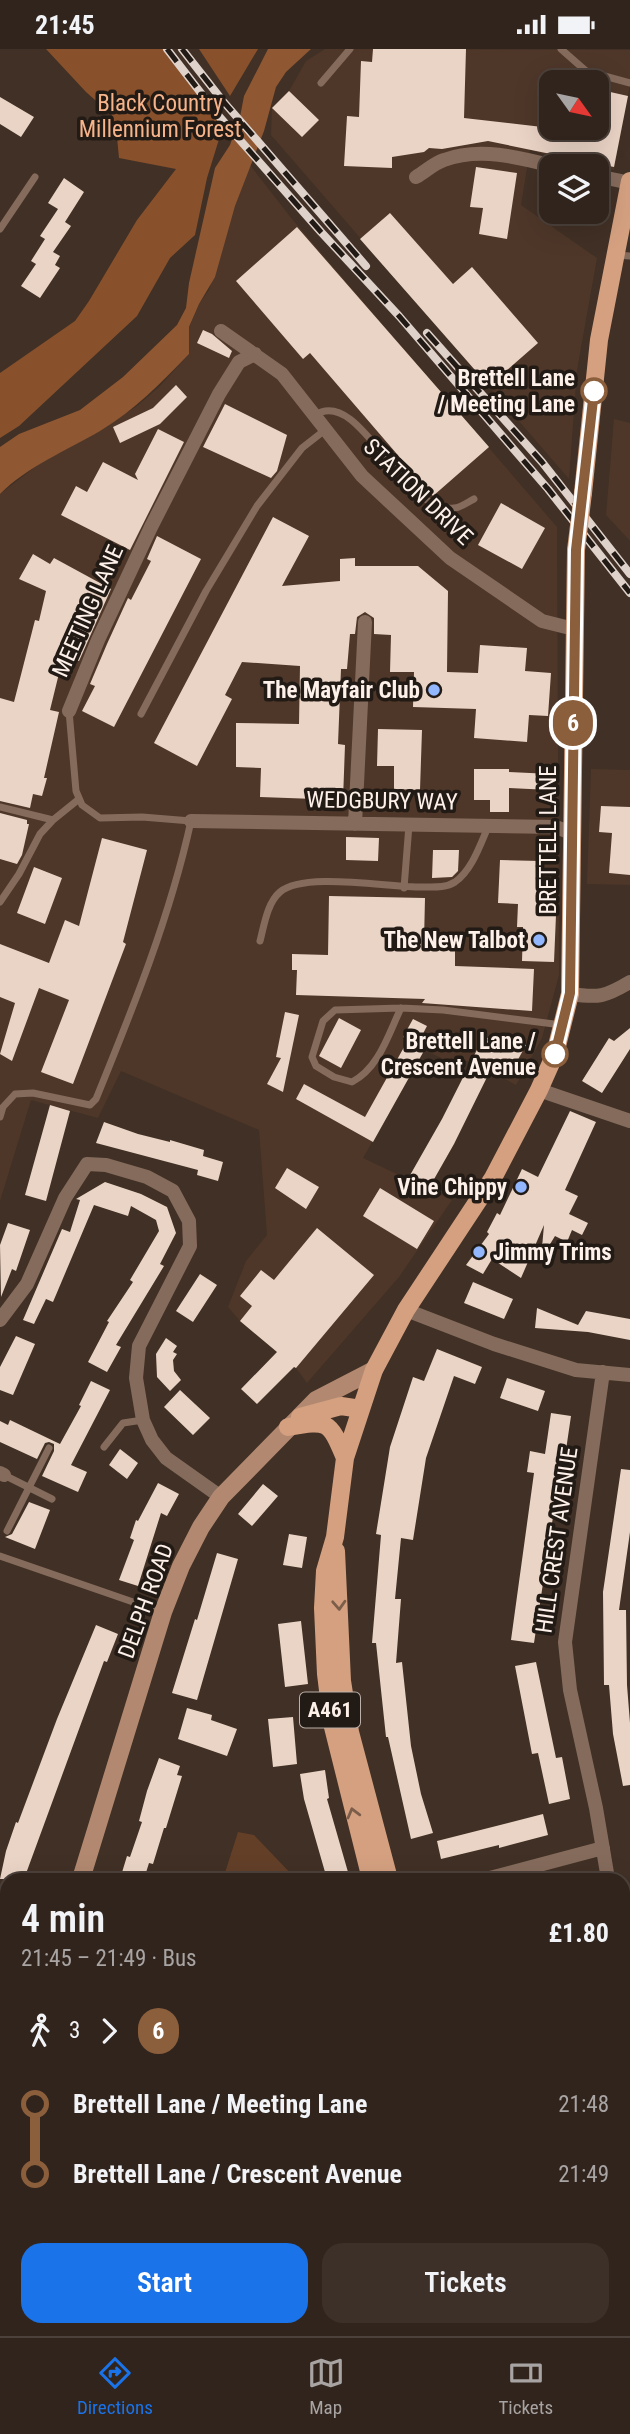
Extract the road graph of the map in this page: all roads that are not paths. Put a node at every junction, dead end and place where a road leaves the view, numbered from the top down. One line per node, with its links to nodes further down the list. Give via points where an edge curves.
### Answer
1 (350, 49): 3 (lane)
2 (561, 49): 4 (lane, via 586,71)
3 (321, 83)
4 (630, 83)
5 (539, 162): 7 (street, via 478,153 443,160)
6 (35, 177): 10 (lane)
7 (416, 177)
8 (609, 178): 9 (street)
9 (630, 182): 11 (main road, BRETTELL LANE / A461)
10 (0, 229)
11 (623, 256): 18 (main road, BRETTELL LANE / A461, bridge, via 599,340 576,550)
12 (221, 331): 13 (street, STATION DRIVE)
13 (255, 354): 14 (street, STATION DRIVE, via 282,374); 19 (street, MEETING LANE, via 239,362 219,394 151,527)
14 (314, 415): 15 (street, STATION DRIVE); 16 (lane, via 332,409 342,412 399,475 437,505 454,508)
15 (326, 430): 18 (street, STATION DRIVE, via 362,476 450,558 542,621); 20 (lane, via 302,448 257,506)
16 (474, 499)
17 (365, 622): 25 (street)
18 (574, 629): 28 (main road, BRETTELL LANE / A461)
19 (69, 711): 21 (lane, MEETING LANE)
20 (141, 714)
21 (79, 799): 23 (lane); 24 (lane, via 100,818)
22 (0, 807): 23 (lane)
23 (53, 820): 30 (lane)
24 (191, 821): 25 (street, WEDGBURY WAY); 37 (lane, via 150,965 96,1099 90,1105 33,1093 15,1094)
25 (355, 824): 26 (street, WEDGBURY WAY)
26 (410, 824): 27 (street, WEDGBURY WAY); 29 (lane)
27 (488, 826): 28 (street, WEDGBURY WAY, via 556,827); 29 (lane, via 466,871 454,883)
28 (571, 832): 33 (main road, BRETTELL LANE / A461)
29 (404, 888): 31 (lane, via 326,880 289,887 273,901)
30 (0, 902)
31 (260, 941)
32 (630, 982): 33 (street, via 610,995)
33 (570, 993): 35 (main road, BRETTELL LANE / A461)
34 (401, 1008): 34 (lane, via 335,1010 323,1021 312,1058 316,1066 352,1082 365,1075); 35 (lane)
35 (562, 1025): 36 (main road, BRETTELL LANE / A461)
36 (539, 1090): 39 (street); 40 (main road, BRETTELL LANE / A461, via 493,1178)
37 (1, 1105): 38 (lane)
38 (0, 1117)
39 (630, 1121)
40 (406, 1310): 42 (main road, BRETTELL LANE / A461); 43 (street, via 576,1370)
41 (0, 1320): 46 (street, via 27,1284 65,1198 87,1164 146,1177 173,1191 189,1221 190,1246 139,1346 136,1378)
42 (374, 1370): 45 (main road, A461); 47 (main road, DELPH ROAD, via 316,1401)
43 (603, 1372): 44 (street); 59 (street, HILL CREST AVENUE, via 565,1642 570,1691)
44 (630, 1375)
45 (361, 1409): 47 (main road, via 341,1406); 50 (main road, A461)
46 (144, 1420): 48 (lane, via 123,1423); 53 (street, via 166,1458)
47 (293, 1422): 50 (main road, via 317,1422 334,1431); 53 (main road, DELPH ROAD)
48 (104, 1447)
49 (49, 1448): 52 (lane)
50 (345, 1458): 56 (main road, A461)
51 (2, 1474): 52 (lane)
52 (29, 1486): 54 (lane); 55 (lane)
53 (221, 1497): 58 (main road, DELPH ROAD, via 181,1566)
54 (52, 1499)
55 (7, 1531)
56 (335, 1537): 61 (main road, A461, one-way to 56, via 332,1723 326,1674 325,1571); 62 (main road, A461, one-way to 62, via 342,1681 350,1732)
57 (0, 1556): 58 (lane)
58 (163, 1612): 60 (main road, DELPH ROAD)
59 (603, 1849): 63 (street); 64 (street, HILL CREST AVENUE)
60 (83, 1873)
61 (370, 1873)
62 (387, 1873)
63 (509, 1873)
64 (607, 1873)

